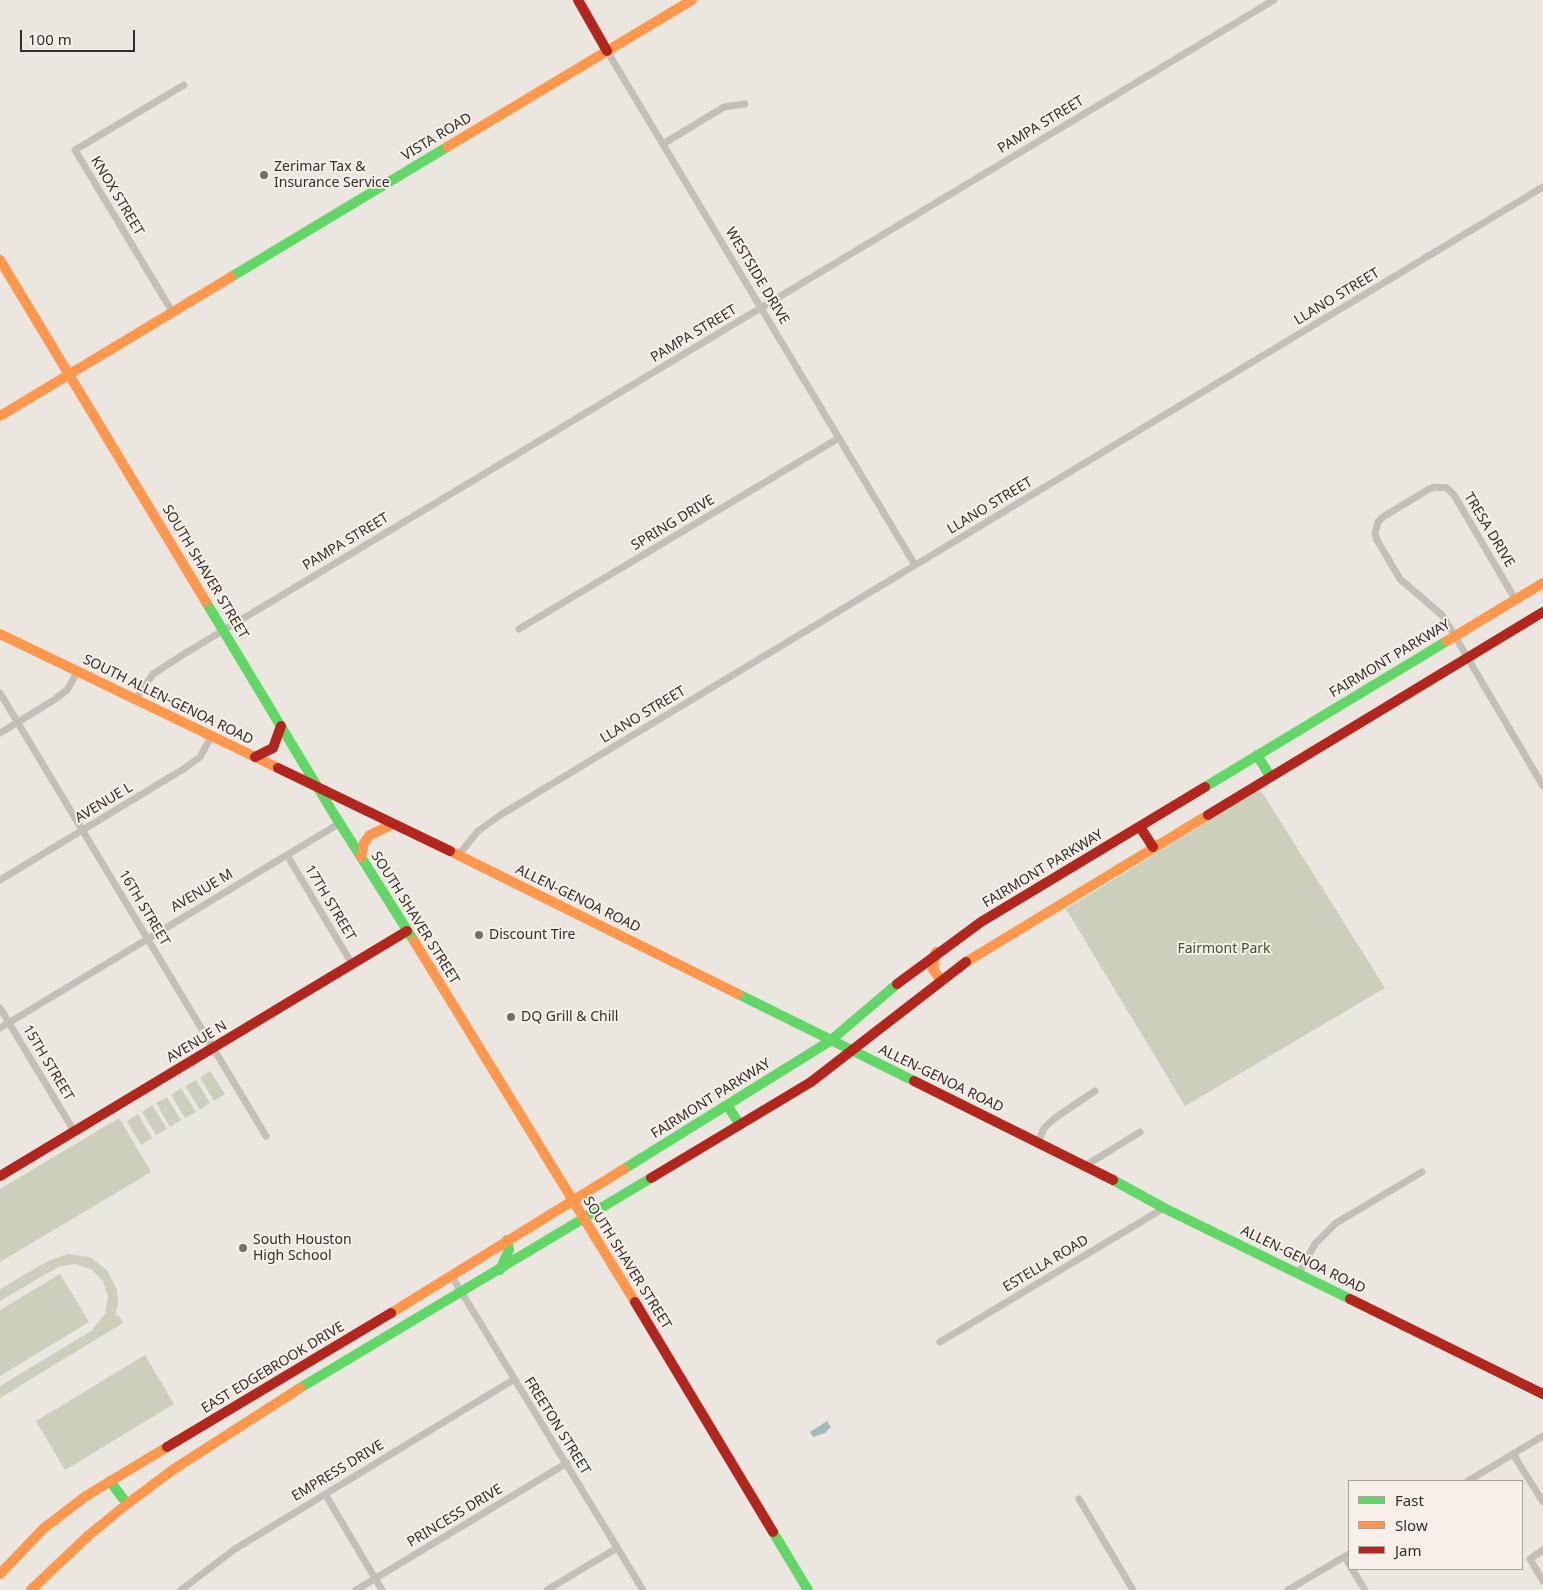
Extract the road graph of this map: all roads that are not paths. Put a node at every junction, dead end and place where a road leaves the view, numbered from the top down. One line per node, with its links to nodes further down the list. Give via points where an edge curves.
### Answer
1 (578, 0): 4 (main road, WESTSIDE DRIVE)
2 (692, 0): 4 (main road, VISTA ROAD)
3 (1274, 0): 10 (street, PAMPA STREET)
4 (607, 51): 7 (street, WESTSIDE DRIVE); 11 (main road, VISTA ROAD)
5 (184, 85): 11 (street, KNOX STREET, via 75,150)
6 (745, 104): 7 (street, via 724,107)
7 (662, 144): 10 (street, WESTSIDE DRIVE)
8 (1543, 187): 15 (street, LLANO STREET)
9 (0, 260): 12 (main road, SOUTH SHAVER STREET)
10 (761, 308): 14 (street, WESTSIDE DRIVE); 20 (street, PAMPA STREET)
11 (173, 313): 12 (main road, VISTA ROAD)
12 (69, 375): 13 (main road, VISTA ROAD); 20 (main road, SOUTH SHAVER STREET)
13 (0, 416)
14 (839, 438): 15 (street, WESTSIDE DRIVE); 19 (street, SPRING DRIVE)
15 (915, 565): 43 (street, LLANO STREET, via 502,814 478,831)
16 (1543, 583): 17 (main road, FAIRMONT PARKWAY)
17 (1515, 600): 22 (main road, FAIRMONT PARKWAY); 22 (street, TRESA DRIVE, via 1447,488 1435,487 1406,502 1378,522 1377,540 1400,579 1436,609)
18 (1543, 612): 23 (main road)
19 (519, 629)
20 (224, 630): 26 (street, PAMPA STREET, via 153,674); 28 (main road, SOUTH SHAVER STREET)
21 (0, 634): 24 (main road, SOUTH ALLEN-GENOA ROAD)
22 (1455, 636): 23 (street); 31 (main road, FAIRMONT PARKWAY)
23 (1466, 658): 33 (main road); 34 (street)
24 (78, 672): 26 (main road, SOUTH ALLEN-GENOA ROAD); 27 (street, via 67,690)
25 (0, 693): 27 (street, 16TH STREET)
26 (136, 700): 30 (main road, SOUTH ALLEN-GENOA ROAD)
27 (18, 722): 29 (street); 39 (street, 16TH STREET)
28 (281, 726): 32 (main road, via 273,748); 35 (main road, SOUTH SHAVER STREET)
29 (0, 733)
30 (212, 737): 32 (main road, SOUTH ALLEN-GENOA ROAD); 39 (street, AVENUE L, via 200,757 186,768)
31 (1257, 755): 33 (main road); 38 (main road, FAIRMONT PARKWAY)
32 (255, 757): 35 (main road, SOUTH ALLEN-GENOA ROAD)
33 (1270, 776): 40 (main road)
34 (1543, 786)
35 (321, 790): 36 (main road, SOUTH SHAVER STREET); 37 (main road, ALLEN-GENOA ROAD)
36 (340, 823): 41 (street, AVENUE M); 42 (main road, SOUTH SHAVER STREET)
37 (393, 824): 42 (main road, via 370,835); 43 (main road, ALLEN-GENOA ROAD)
38 (1140, 827): 40 (main road); 47 (main road, FAIRMONT PARKWAY)
39 (82, 830): 44 (street, AVENUE L); 46 (street, 16TH STREET)
40 (1153, 847): 49 (main road, via 976,955)
41 (287, 855): 46 (street, AVENUE M); 48 (street, 17TH STREET)
42 (360, 856): 45 (main road, SOUTH SHAVER STREET)
43 (458, 856): 53 (main road, ALLEN-GENOA ROAD)
44 (0, 880)
45 (407, 931): 48 (main road, AVENUE N); 66 (main road, SOUTH SHAVER STREET)
46 (148, 939): 51 (street, AVENUE M); 54 (street, 16TH STREET)
47 (936, 952): 49 (main road, via 933,969); 53 (main road, FAIRMONT PARKWAY)
48 (352, 964): 54 (main road, AVENUE N)
49 (941, 981): 55 (main road)
50 (0, 1008): 51 (street, 15TH STREET)
51 (9, 1022): 52 (street, AVENUE M); 59 (street, 15TH STREET)
52 (0, 1028)
53 (830, 1041): 55 (main road, ALLEN-GENOA ROAD); 57 (main road, FAIRMONT PARKWAY)
54 (213, 1048): 59 (main road, AVENUE N); 61 (street, 16TH STREET)
55 (852, 1051): 58 (main road, via 811,1082); 62 (main road, ALLEN-GENOA ROAD)
56 (1095, 1092): 62 (street, via 1055,1118 1044,1128)
57 (726, 1105): 58 (main road); 66 (main road, FAIRMONT PARKWAY)
58 (740, 1125): 68 (main road)
59 (74, 1131): 65 (main road, AVENUE N)
60 (1140, 1132): 63 (street)
61 (266, 1136)
62 (1038, 1142): 63 (main road, ALLEN-GENOA ROAD)
63 (1085, 1166): 67 (main road, ALLEN-GENOA ROAD)
64 (1422, 1172): 71 (street, via 1336,1223 1314,1244)
65 (0, 1176)
66 (573, 1201): 68 (main road, SOUTH SHAVER STREET); 69 (main road, EAST EDGEBROOK DRIVE)
67 (1164, 1208): 71 (main road, ALLEN-GENOA ROAD); 75 (street, ESTELLA ROAD)
68 (584, 1219): 70 (main road); 103 (main road, SOUTH SHAVER STREET)
69 (507, 1240): 70 (main road, via 509,1250); 72 (main road, EAST EDGEBROOK DRIVE)
70 (500, 1270): 73 (main road)
71 (1298, 1274): 78 (main road, ALLEN-GENOA ROAD)
72 (451, 1275): 73 (street, FREETON STREET); 74 (main road, EAST EDGEBROOK DRIVE)
73 (462, 1293): 76 (main road); 77 (street, FREETON STREET)
74 (348, 1338): 76 (main road); 79 (main road, EAST EDGEBROOK DRIVE)
75 (940, 1342)
76 (357, 1355): 80 (main road)
77 (513, 1380): 83 (street, FREETON STREET); 86 (street, EMPRESS DRIVE)
78 (1543, 1394)
79 (247, 1400): 80 (main road); 85 (main road, EAST EDGEBROOK DRIVE)
80 (257, 1414): 89 (main road, via 174,1468)
81 (1543, 1436): 82 (street)
82 (1513, 1454): 84 (street); 88 (street)
83 (567, 1463): 90 (street, FREETON STREET); 95 (street, PRINCESS DRIVE)
84 (1470, 1480)
85 (110, 1481): 89 (main road); 94 (main road, EAST EDGEBROOK DRIVE, via 55,1519)
86 (325, 1494): 95 (street); 98 (street, EMPRESS DRIVE, via 235,1549)
87 (1079, 1499): 104 (street)
88 (1543, 1502)
89 (127, 1504): 97 (main road)
90 (617, 1548): 101 (street); 102 (street, FREETON STREET)
91 (1543, 1550): 96 (street, via 1530,1559)
92 (1347, 1556): 105 (street)
93 (1353, 1570): 106 (street)
94 (0, 1574)
95 (375, 1578): 99 (street, PRINCESS DRIVE); 100 (street)
96 (1543, 1581)
97 (31, 1590)
98 (181, 1590)
99 (356, 1590)
100 (382, 1590)
101 (547, 1590)
102 (643, 1590)
103 (808, 1590)
104 (1133, 1590)
105 (1288, 1590)
106 (1365, 1590)

